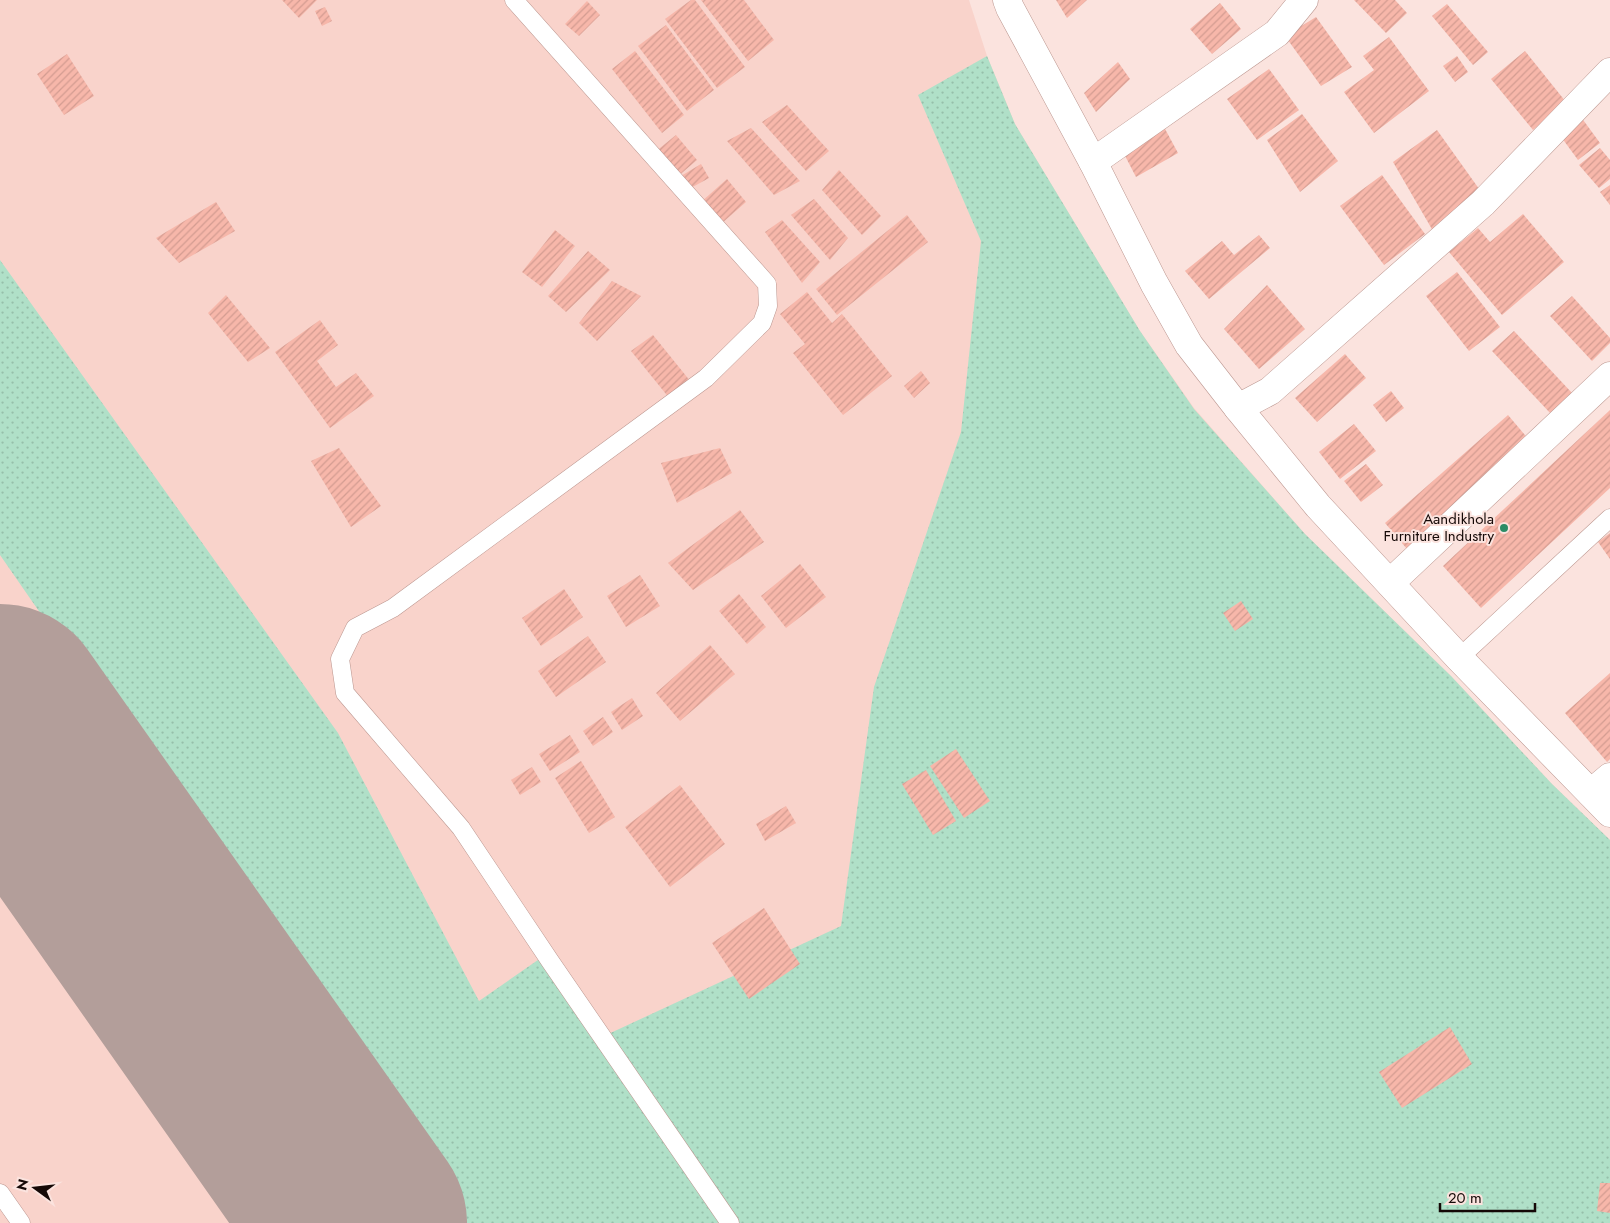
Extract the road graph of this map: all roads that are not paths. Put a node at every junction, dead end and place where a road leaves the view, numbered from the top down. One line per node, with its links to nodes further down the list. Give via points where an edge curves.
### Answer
1 (514, 0): 15 (lane, via 767,284 768,306 762,323 706,378 393,608 354,628 340,659 345,694 461,828)
2 (1304, 0): 5 (street, via 1277,33)
3 (1012, 3): 5 (street)
4 (1610, 72): 7 (street, via 1483,203 1270,391)
5 (1093, 162): 7 (street, via 1189,345)
6 (1610, 376): 9 (street)
7 (1238, 408): 9 (street, via 1318,506)
8 (1610, 518): 10 (lane)
9 (1390, 583): 10 (street)
10 (1459, 658): 11 (street)
11 (1600, 785): 12 (street)
12 (1610, 813)
13 (0, 1193): 14 (lane)
14 (21, 1223)
15 (730, 1223)

